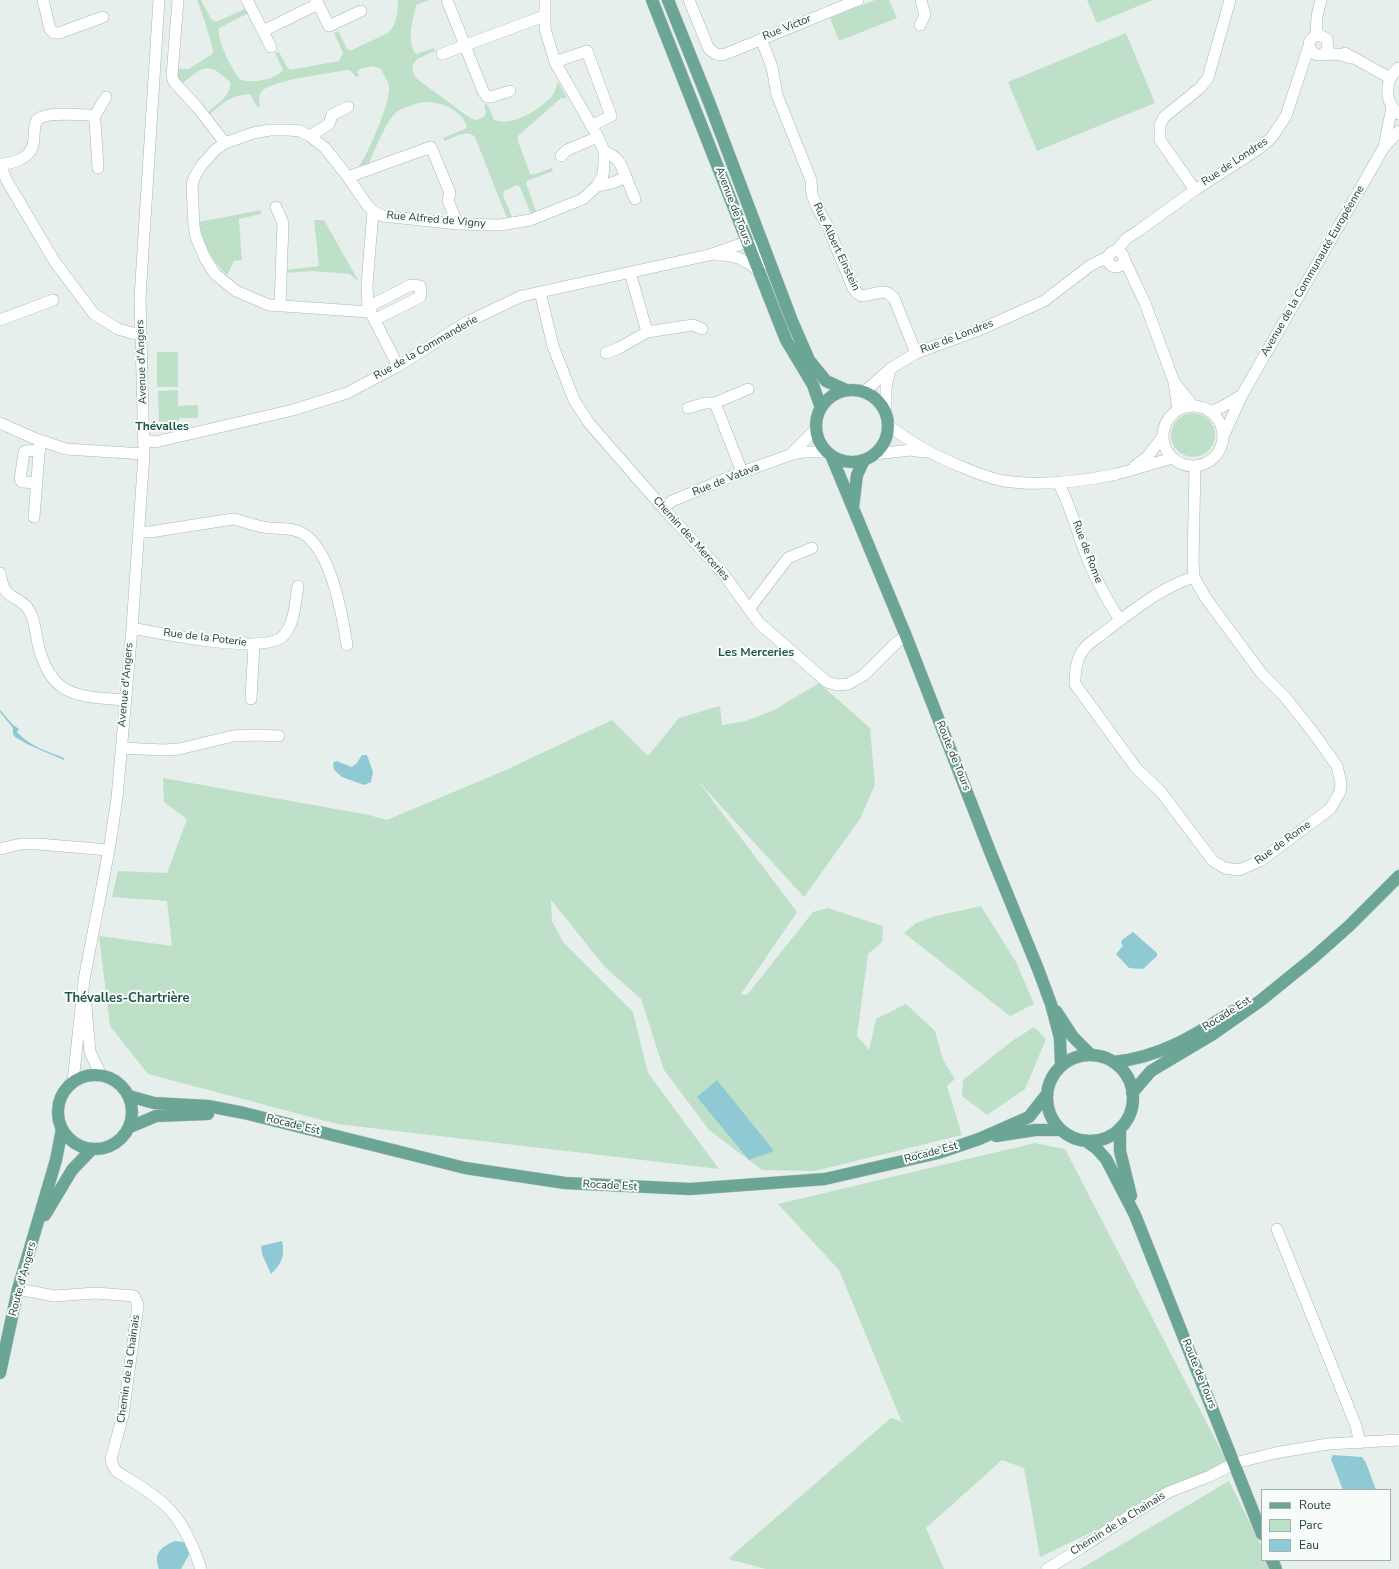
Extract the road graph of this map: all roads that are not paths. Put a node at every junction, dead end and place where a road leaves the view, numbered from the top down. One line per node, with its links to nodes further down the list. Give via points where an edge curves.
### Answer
1 (43, 0): 17 (street, via 50,29 54,33)
2 (159, 0): 68 (street, Avenue d'Angers, via 140,298)
3 (178, 0): 41 (street, via 172,76 174,82)
4 (247, 0): 19 (street)
5 (447, 0): 22 (street)
6 (545, 0): 16 (street, Rue Alfred de Vigny)
7 (652, 0): 55 (main road, Avenue de Tours)
8 (668, 0): 65 (main road, Avenue de Tours)
9 (689, 0): 21 (street, Rue Victor, via 709,49 716,54 723,55)
10 (858, 0): 21 (street, Rue Victor)
11 (921, 0): 18 (street, via 925,15)
12 (1230, 0): 50 (street, via 1208,78 1200,88 1164,117 1160,125 1160,140)
13 (1321, 0): 20 (street, via 1317,16)
14 (317, 2): 15 (street, via 329,26); 19 (street)
15 (361, 11)
16 (544, 16): 22 (street); 28 (street, Rue Alfred de Vigny, via 545,29)
17 (103, 17)
18 (920, 25)
19 (263, 31): 24 (street)
20 (1322, 38): 23 (street, via 1310,41); 26 (street, via 1328,49); 27 (street)
21 (761, 39): 70 (street, Rue Albert Einstein, via 772,67 777,95 811,180 812,195 829,227 853,288 862,296 882,292 894,298)
22 (465, 46): 25 (street); 32 (street, via 487,97)
23 (1309, 46): 26 (street, via 1314,54); 30 (street, Rue de Londres)
24 (271, 47)
25 (442, 54)
26 (1322, 54): 27 (street, via 1337,54); 30 (street)
27 (1351, 58): 31 (street)
28 (555, 62): 37 (street, Rue Alfred de Vigny); 37 (street, via 587,51 611,116)
29 (1399, 68): 31 (street)
30 (1301, 70): 50 (street, Rue de Londres, via 1286,116 1272,137 1260,148)
31 (1390, 78): 35 (street, via 1387,93)
32 (510, 91)
33 (106, 97): 36 (street)
34 (348, 107): 39 (street, via 332,115 329,124)
35 (1396, 110): 42 (street, Avenue de la Communauté Européenne)
36 (94, 117): 45 (street, via 41,117 35,123 33,147 27,154 18,160); 46 (street)
37 (591, 126): 40 (street, Rue Alfred de Vigny)
38 (1399, 131): 42 (street, Avenue de la Communauté Européenne)
39 (310, 136): 41 (street, Rue Alfred de Vigny, via 300,131 270,130); 47 (street, Rue Alfred de Vigny, via 325,148)
40 (598, 137): 43 (street, Rue Alfred de Vigny); 44 (street, via 567,150)
41 (225, 143): 62 (street, Rue Alfred de Vigny, via 201,166 192,185 196,237 205,258 216,274 236,291)
42 (1384, 147): 77 (street, Avenue de la Communauté Européenne)
43 (604, 152): 48 (street, via 615,156 621,163); 49 (street, Rue Alfred de Vigny, via 603,175)
44 (560, 156)
45 (0, 164): 68 (street, via 7,181 55,262 94,314 118,329)
46 (98, 168)
47 (348, 177): 53 (street, Rue Alfred de Vigny); 54 (street, via 431,146 450,193 448,200)
48 (626, 177): 49 (street); 51 (street)
49 (597, 186): 54 (street, Rue Alfred de Vigny, via 583,199 530,220 500,225)
50 (1195, 190): 57 (street, Rue de Londres, via 1126,239)
51 (635, 199)
52 (276, 207): 62 (street, via 283,224)
53 (373, 211): 54 (street, Rue Alfred de Vigny, via 383,216); 63 (street, via 367,285)
54 (458, 224)
55 (747, 242): 56 (street, Rue de la Commanderie); 58 (main road, Avenue de Tours); 65 (street, via 759,250 764,258)
56 (709, 255): 58 (street, Rue de la Commanderie, via 733,256 746,261); 59 (street, Rue de la Commanderie)
57 (1117, 259): 70 (street, Rue de Londres, via 1096,261 1044,301 979,330); 73 (street, via 1137,285)
58 (758, 271): 81 (main road, Avenue de Tours, via 786,340 813,385)
59 (630, 272): 60 (street, Rue de la Commanderie); 67 (street)
60 (540, 292): 71 (street, Rue de la Commanderie, via 522,296 467,322); 103 (street, Chemin des Merceries, via 553,346 574,400 589,423)
61 (53, 300): 64 (street)
62 (280, 306): 63 (street, Rue Alfred de Vigny)
63 (371, 313): 71 (street)
64 (0, 320)
65 (792, 321): 75 (main road, Avenue de Tours, via 809,360 826,381)
66 (702, 329): 67 (street, via 693,325)
67 (647, 332): 69 (street)
68 (141, 334): 89 (street, Avenue d'Angers)
69 (606, 353)
70 (916, 353): 72 (street, Rue de Londres)
71 (398, 366): 89 (street, Rue de la Commanderie, via 347,393 293,410 155,442)
72 (890, 369): 76 (street, Rue de Londres); 84 (street, via 886,387)
73 (1174, 382): 79 (street); 82 (street)
74 (748, 389): 78 (street)
75 (846, 390): 76 (main road); 81 (main road, via 832,396)
76 (864, 392): 84 (main road, via 874,397 881,405)
77 (1242, 395): 83 (street, Avenue de la Communauté Européenne); 88 (street, Avenue de la Communauté Européenne)
78 (715, 403): 80 (street); 100 (street)
79 (1192, 406): 82 (street); 83 (street)
80 (688, 408)
81 (821, 408): 86 (main road)
82 (1178, 410): 87 (street, via 1167,421)
83 (1210, 412): 88 (street, via 1219,423)
84 (887, 419): 93 (main road, via 887,436); 94 (street, via 905,438)
85 (0, 423): 90 (street)
86 (816, 429): 91 (main road, via 818,437); 95 (street, Rue de Vatava)
87 (1163, 436): 96 (street); 99 (street, via 1148,456)
88 (1223, 437): 98 (street, via 1220,449 1212,459)
89 (144, 440): 92 (street, Avenue d'Angers)
90 (40, 446): 92 (street); 102 (street); 102 (street, via 24,453 20,479 22,482)
91 (829, 453): 95 (street, Rue de Vatava, via 803,452); 97 (main road, via 839,460 848,462); 104 (main road, Route de Tours)
92 (144, 454): 106 (street, Avenue d'Angers)
93 (875, 454): 94 (street, via 911,450); 97 (main road)
94 (930, 454): 101 (street, via 998,480 1024,483)
95 (790, 455): 100 (street, Rue de Vatava)
96 (1172, 458): 98 (street); 99 (street)
97 (864, 460): 104 (main road, Route de Tours, via 857,474)
98 (1195, 466): 109 (street, Rue de Rome)
99 (1129, 470): 101 (street)
100 (742, 472): 103 (street, Rue de Vatava, via 672,501)
101 (1058, 482): 112 (street, Rue de Rome, via 1066,497 1085,552 1106,598)
102 (37, 483): 105 (street)
103 (662, 508): 111 (street, Chemin des Merceries, via 722,572)
104 (853, 510): 114 (main road, Route de Tours)
105 (34, 517)
106 (139, 532): 113 (street, Avenue d'Angers); 116 (street, via 233,519 264,528 295,530 303,534 312,541 327,567 341,607)
107 (812, 548): 111 (street, via 788,558)
108 (0, 573): 118 (street, via 5,590 27,605 30,610 38,644 52,678 72,693)
109 (1194, 577): 112 (street, Rue de Rome, via 1167,588); 112 (street, Rue de Rome, via 1223,623 1262,674 1285,697 1312,731 1337,766 1340,775 1340,792 1330,809 1260,861 1239,870 1225,868 1213,861 1161,792 1136,768 1075,684 1077,660 1085,648)
110 (298, 586): 115 (street, Rue de la Poterie, via 290,627 284,636 274,642)
111 (749, 609): 114 (street, Chemin des Merceries, via 759,623 827,682 837,685 848,684 864,675 896,642)
112 (1120, 620)
113 (132, 628): 115 (street, Rue de la Poterie, via 189,639); 118 (street, Avenue d'Angers)
114 (906, 636): 126 (main road, Route de Tours)
115 (254, 644): 117 (street, Rue de la Poterie)
116 (347, 645)
117 (251, 699)
118 (125, 700): 120 (street, Avenue d'Angers)
119 (279, 736): 120 (street, via 233,736 179,749)
120 (121, 748): 122 (street, Avenue d'Angers)
121 (0, 849): 122 (street, via 21,844)
122 (109, 850): 124 (street, Avenue d'Angers)
123 (1399, 876): 125 (main road, Rocade Est, via 1349,926)
124 (84, 980): 130 (street, Avenue d'Angers, via 90,1052); 131 (street, Avenue d'Angers)
125 (1274, 988): 128 (main road, Rocade Est, via 1170,1048 1143,1058); 132 (main road, Rocade Est, via 1213,1034 1151,1071)
126 (1051, 1004): 127 (main road, Route de Tours, via 1073,1037); 129 (main road, Route de Tours, via 1060,1038)
127 (1091, 1055): 128 (main road); 129 (main road, via 1076,1058)
128 (1113, 1062): 132 (main road, via 1129,1081)
129 (1060, 1066): 133 (main road, via 1049,1084)
130 (101, 1075): 131 (main road, via 86,1076); 134 (main road, via 118,1082)
131 (73, 1082): 138 (main road, via 66,1089 58,1108)
132 (1132, 1093): 137 (main road, via 1132,1106 1128,1118)
133 (1047, 1094): 139 (main road, via 1052,1119); 140 (main road, Rocade Est, via 1028,1117)
134 (129, 1096): 135 (main road, Rocade Est, via 154,1103 208,1106); 136 (main road, via 133,1111)
135 (244, 1113): 136 (main road, Rocade Est, via 156,1116); 140 (main road, Rocade Est, via 465,1168 565,1183 683,1189 825,1179 938,1153)
136 (130, 1127): 142 (main road, via 125,1135 110,1146)
137 (1120, 1128): 141 (main road, via 1105,1139); 143 (main road, Route de Tours, via 1120,1151)
138 (62, 1129): 142 (main road, via 74,1143); 145 (main road, Route d'Angers)
139 (1060, 1130): 140 (main road, Rocade Est, via 1035,1130); 141 (main road)
140 (979, 1139)
141 (1086, 1141): 143 (main road, Route de Tours, via 1106,1159)
142 (92, 1149): 145 (main road, Route d'Angers, via 72,1170)
143 (1135, 1214): 150 (main road, Route de Tours)
144 (1277, 1229): 149 (street, via 1356,1426)
145 (36, 1232): 146 (main road, Route d'Angers)
146 (18, 1289): 147 (main road, Route d'Angers); 152 (street, Chemin de la Chainais, via 54,1296 96,1293 134,1296 138,1305 123,1415 111,1459 116,1471 153,1494 168,1507 180,1523)
147 (0, 1373)
148 (1399, 1440): 149 (street, Chemin de la Chainais)
149 (1360, 1443): 150 (street, Chemin de la Chainais, via 1328,1444 1290,1450)
150 (1235, 1463): 151 (main road, Route de Tours); 153 (street, Chemin de la Chainais, via 1169,1492)
151 (1261, 1531)
152 (201, 1569)
153 (1047, 1569)

